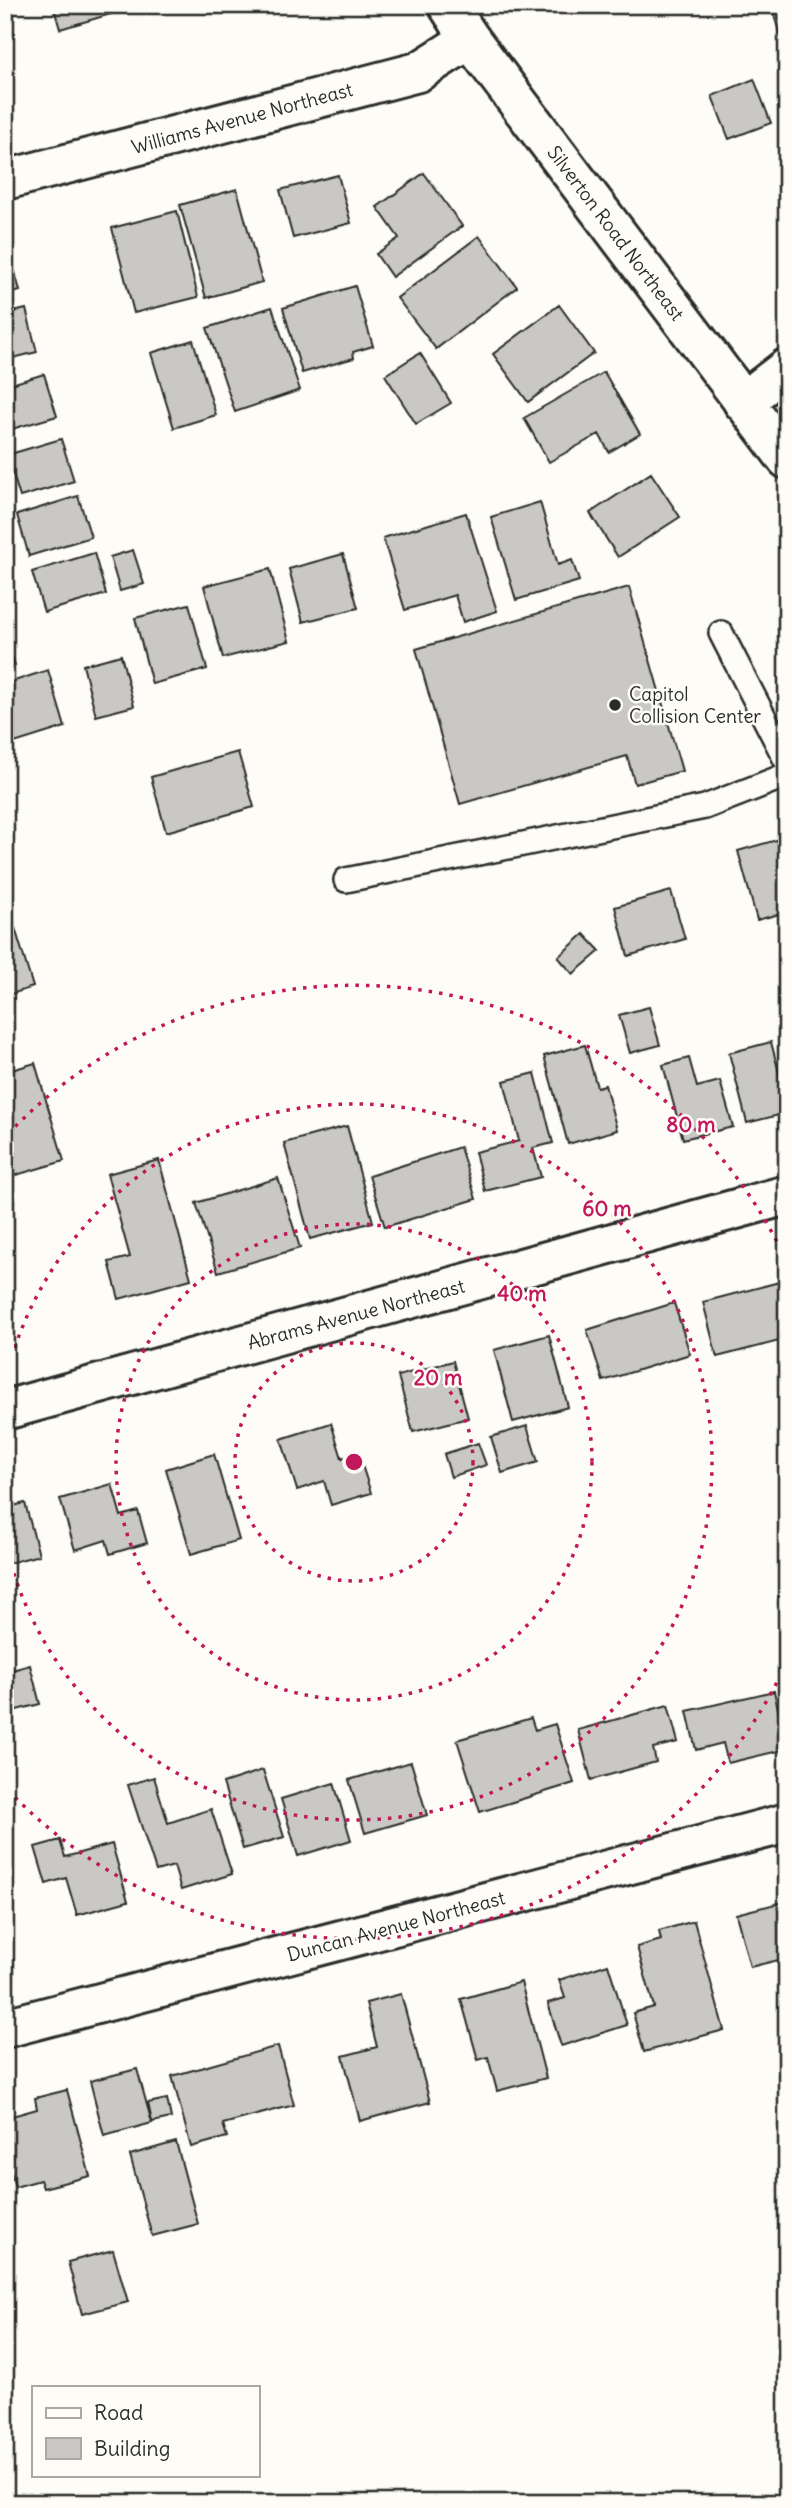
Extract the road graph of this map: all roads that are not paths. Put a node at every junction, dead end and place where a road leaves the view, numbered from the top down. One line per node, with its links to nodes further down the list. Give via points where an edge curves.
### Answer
1 (448, 5): 2 (street, Silverton Road Northeast)
2 (470, 39): 3 (street, Williams Avenue Northeast, via 418,72); 5 (street, Silverton Road Northeast)
3 (5, 180)
4 (787, 369): 5 (street)
5 (743, 402): 6 (street, Silverton Road Northeast)
6 (787, 459)
7 (722, 633): 8 (lane)
8 (787, 762)
9 (787, 775): 10 (lane, via 705,807)
10 (346, 880)
11 (787, 1195): 12 (street, Abrams Avenue Northeast)
12 (5, 1410)
13 (787, 1823): 14 (street, Duncan Avenue Northeast)
14 (5, 2028)

